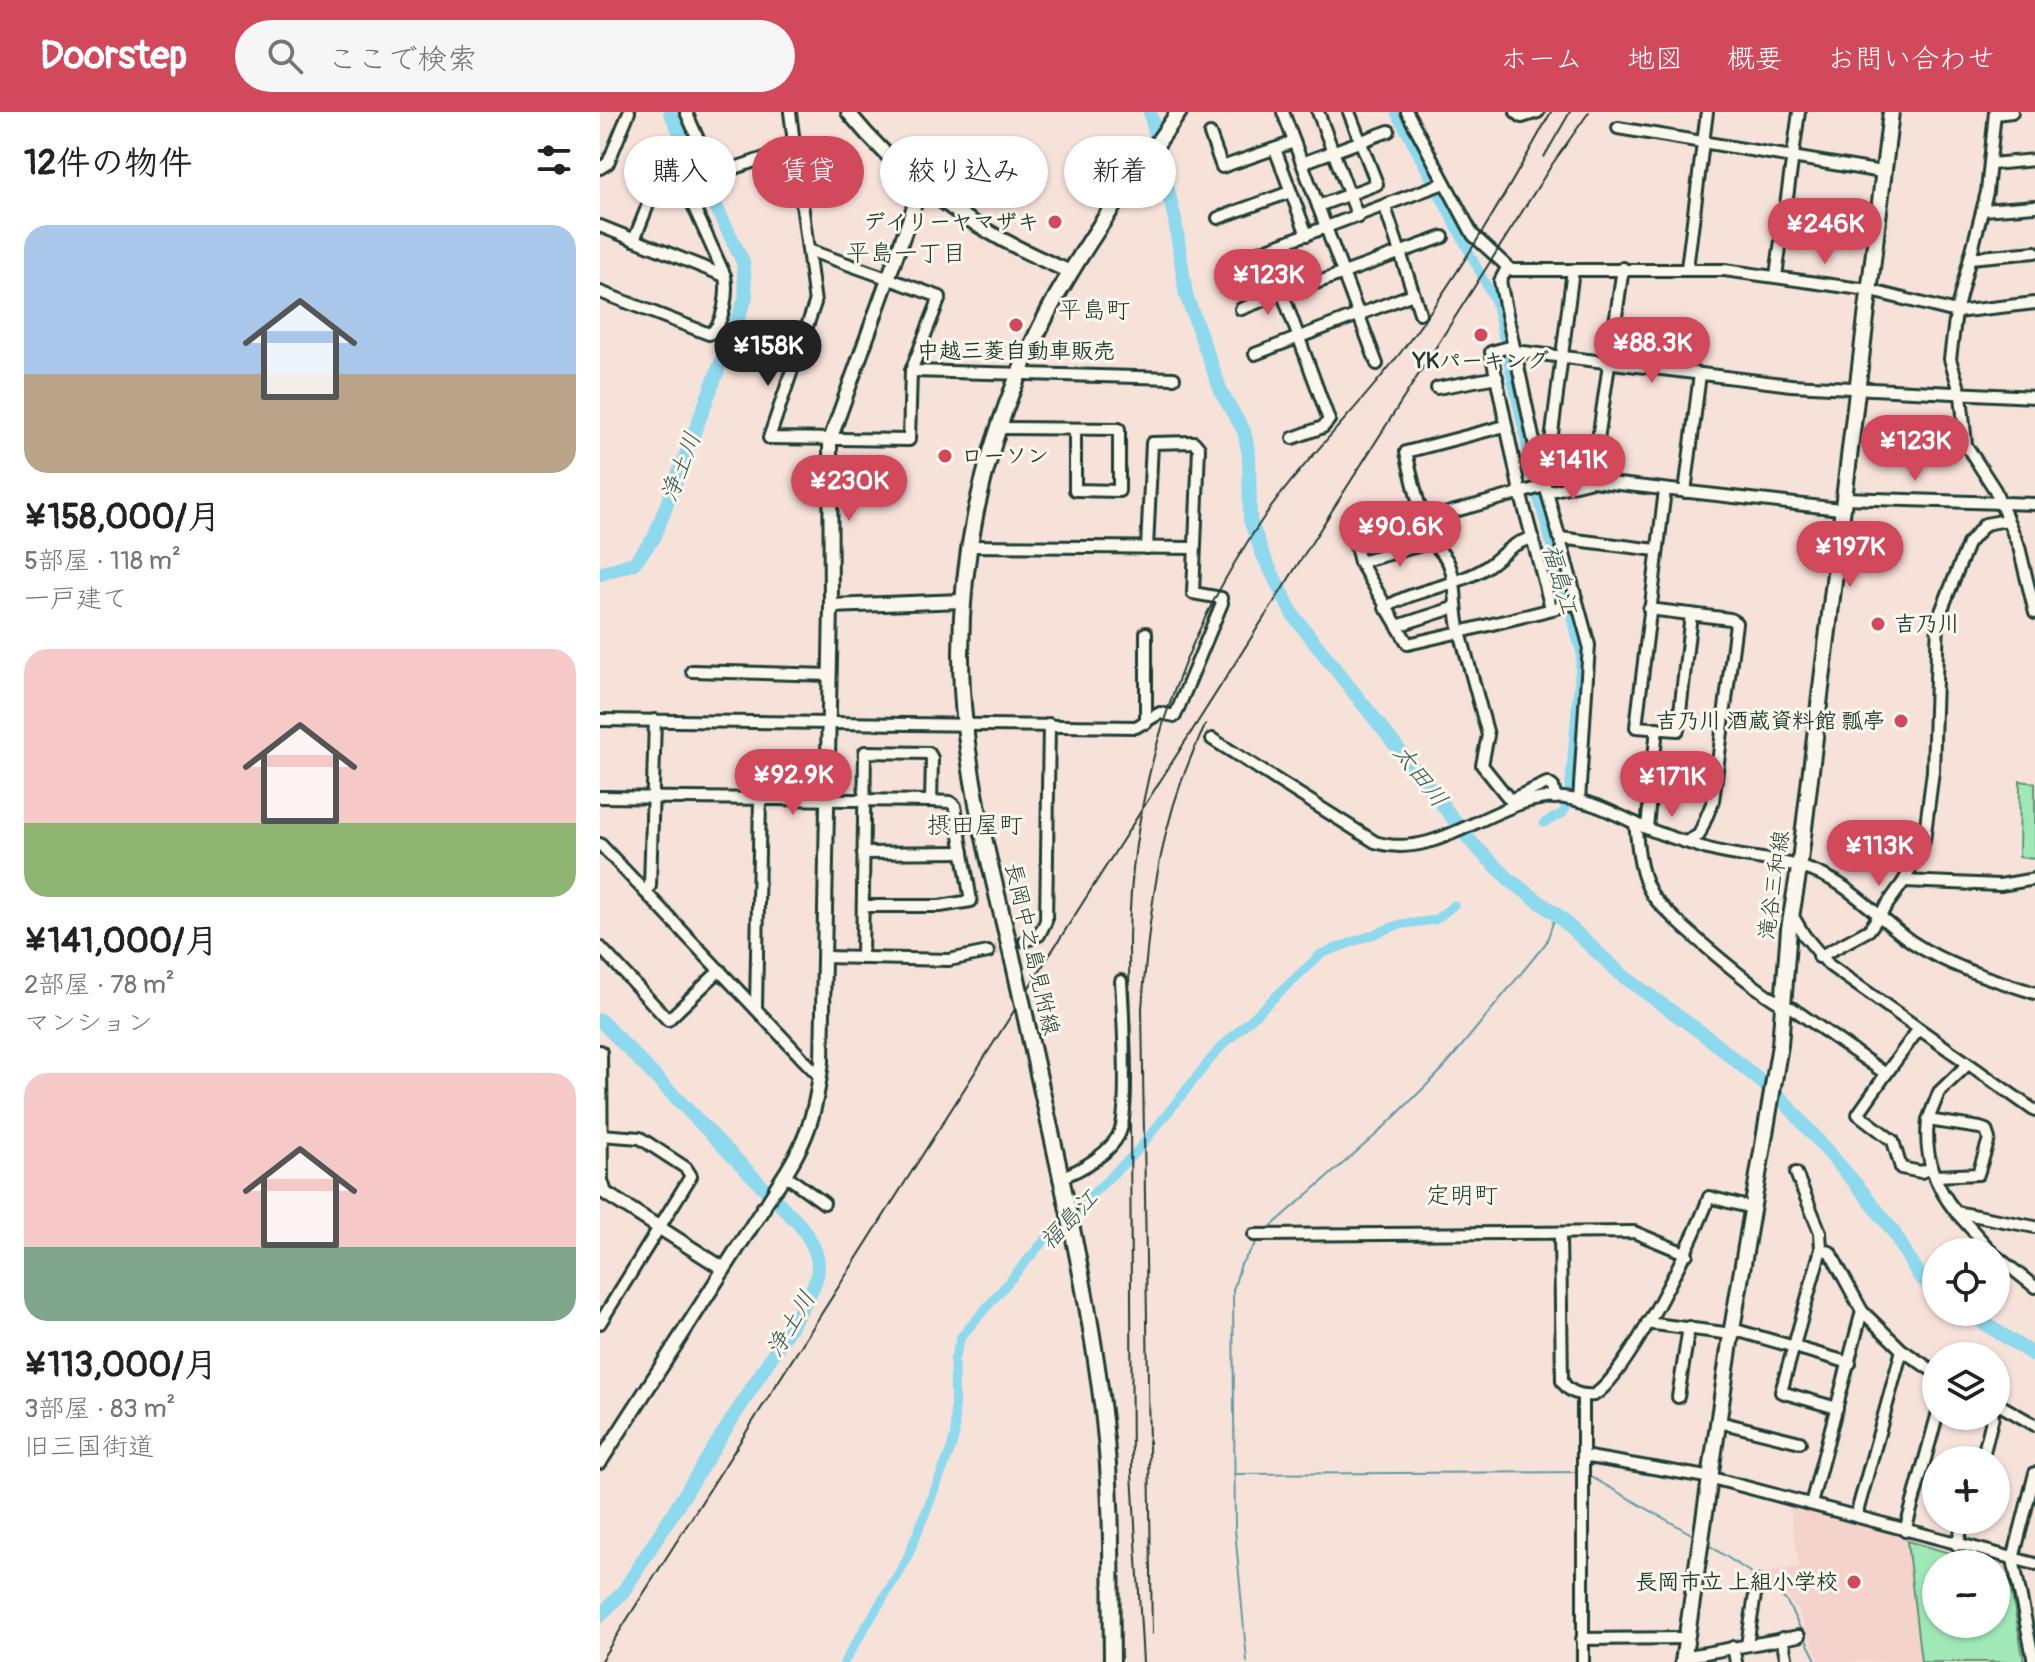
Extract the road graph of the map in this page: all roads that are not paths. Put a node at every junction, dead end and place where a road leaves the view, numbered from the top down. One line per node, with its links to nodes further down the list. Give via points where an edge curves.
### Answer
1 (629, 112): 32 (street, via 608,163)
2 (686, 112): 29 (street, via 714,175)
3 (790, 112): 20 (street)
4 (848, 112): 24 (street)
5 (1179, 112): 61 (main road, 長岡中之島見附線)
6 (1283, 112): 21 (street)
7 (1318, 112): 26 (street)
8 (1349, 112): 22 (street)
9 (1516, 112): 10 (street, via 1522,117)
10 (1538, 112)
11 (1707, 112): 23 (street)
12 (1799, 112): 27 (street)
13 (1891, 112): 33 (main road, 滝谷三和線)
14 (2012, 112): 15 (street)
15 (1995, 113): 31 (street)
16 (1412, 115): 34 (street)
17 (1618, 128): 23 (street)
18 (1389, 131): 22 (street)
19 (1210, 134): 25 (street, via 1222,167)
20 (793, 136)
21 (1294, 142): 25 (street); 30 (street)
22 (1360, 142): 26 (street); 36 (street, via 1377,184)
23 (1703, 143): 27 (street); 59 (street)
24 (880, 145)
25 (1275, 149): 35 (street)
26 (1333, 153): 30 (street); 36 (street)
27 (1792, 157): 33 (street); 64 (street)
28 (2035, 160): 31 (street)
29 (752, 162)
30 (1302, 163): 37 (street)
31 (1991, 164): 43 (street)
32 (600, 168)
33 (1882, 172): 66 (main road, 滝谷三和線)
34 (1443, 184): 39 (street); 57 (street, via 1473,235)
35 (1290, 192): 45 (street); 48 (street)
36 (1349, 195): 37 (street); 44 (street)
37 (1318, 206): 47 (street)
38 (2035, 206): 43 (street)
39 (1385, 207): 44 (street); 54 (street)
40 (804, 208): 51 (street)
41 (914, 208): 65 (street)
42 (953, 208): 61 (street, via 1010,245)
43 (1983, 210): 55 (street)
44 (1358, 217): 47 (street)
45 (1218, 218)
46 (600, 226): 50 (street)
47 (1326, 228): 48 (street); 62 (street)
48 (1307, 235): 52 (street)
49 (1443, 237): 54 (street)
50 (634, 240): 63 (street); 63 (street, via 669,152)
51 (811, 251): 65 (street); 94 (street, via 815,303 769,438)
52 (1267, 251): 56 (street); 68 (street)
53 (2035, 252): 55 (street)
54 (1400, 253): 62 (street); 69 (street)
55 (1970, 258): 72 (street)
56 (1227, 264)
57 (1507, 268): 60 (street); 76 (street, via 1500,281)
58 (1623, 268): 59 (street); 60 (street); 79 (street)
59 (1687, 268): 64 (street)
60 (1573, 270): 78 (street)
61 (1071, 272): 83 (main road, 長岡中之島見附線)
62 (1343, 273): 68 (street); 74 (street)
63 (725, 276): 67 (street, via 717,328 709,334)
64 (1776, 276): 66 (street)
65 (889, 278): 81 (street, via 940,297); 94 (street)
66 (1868, 290): 72 (street); 87 (main road, 滝谷三和線)
67 (600, 292)
68 (1283, 294): 71 (street); 75 (street)
69 (1413, 294): 73 (street); 74 (street)
70 (2035, 303): 72 (street)
71 (1241, 309)
72 (1956, 312): 88 (street, via 1950,359)
73 (1420, 313)
74 (1358, 314): 75 (street); 80 (street)
75 (1299, 338): 77 (street); 93 (street, via 1329,420)
76 (1513, 348): 78 (street); 84 (street, via 1491,352); 96 (street)
77 (1255, 354)
78 (1561, 357): 79 (street); 96 (street)
79 (1608, 363): 82 (street); 95 (street)
80 (1377, 364)
81 (911, 371): 83 (street); 94 (street, via 909,440)
82 (1700, 374): 87 (street); 99 (street)
83 (1018, 376): 85 (street); 91 (main road, 長岡中之島見附線)
84 (1497, 377): 86 (street); 90 (street)
85 (1174, 378)
86 (1437, 388)
87 (1856, 388): 88 (street); 100 (main road, 滝谷三和線)
88 (1961, 395): 89 (street); 101 (street, via 1966,445)
89 (2035, 397)
90 (1505, 426): 98 (street); 103 (street, via 1406,452)
91 (999, 428): 92 (street); 108 (main road, 長岡中之島見附線)
92 (1075, 429): 92 (street, via 1119,429 1119,491 1075,490)
93 (1293, 438)
94 (830, 440): 116 (street)
95 (1592, 481): 96 (street); 97 (street)
96 (1545, 488): 98 (street); 106 (street)
97 (1665, 490): 99 (street); 111 (street)
98 (1522, 492): 103 (street); 105 (street)
99 (1685, 492): 100 (street)
100 (1842, 503): 101 (street); 150 (main road, 滝谷三和線)
101 (1999, 503): 102 (street); 104 (street)
102 (2035, 504)
103 (1423, 518): 107 (street); 112 (street, via 1357,536 1352,541)
104 (2007, 520): 121 (street); 152 (street, via 1985,524 1968,544 1938,619 1926,833)
105 (1533, 538): 113 (street, via 1511,544 1480,571); 118 (street)
106 (1560, 538): 111 (street); 115 (street)
107 (1432, 542): 112 (street); 113 (street, via 1449,562)
108 (969, 546): 109 (street); 114 (main road, 長岡中之島見附線)
109 (1147, 548): 110 (street); 110 (street, via 1152,443 1194,442 1199,448)
110 (1194, 548): 131 (street, via 1193,593 1212,594 1222,603 1175,716 1160,713)
111 (1656, 550): 120 (street)
112 (1360, 562): 119 (street)
113 (1453, 580): 117 (street); 119 (street)
114 (962, 601): 116 (street); 130 (main road, 長岡中之島見附線)
115 (1575, 603): 118 (street); 141 (street, via 1589,654)
116 (831, 606): 127 (street)
117 (1456, 607): 123 (street); 124 (street)
118 (1556, 607): 124 (street)
119 (1385, 608): 123 (street)
120 (1649, 609): 122 (street); 134 (street, via 1636,727)
121 (2035, 613)
122 (1691, 614): 134 (street, via 1678,730); 146 (street, via 1730,619 1736,626 1713,801 1699,835)
123 (1397, 626): 124 (street, via 1413,646)
124 (1460, 632): 138 (street, via 1488,735 1482,765 1510,800 1547,783)
125 (1146, 633): 131 (street)
126 (692, 671): 127 (street)
127 (830, 675): 132 (street)
128 (600, 720): 129 (street)
129 (655, 720): 132 (street); 137 (street)
130 (964, 723): 132 (street); 133 (street); 179 (main road, 長岡中之島見附線, bridge, via 980,823)
131 (1146, 723): 133 (street)
132 (828, 724): 140 (street)
133 (1049, 724): 157 (street, via 1046,921 1039,935)
134 (1657, 728): 145 (street)
135 (1212, 739): 138 (street, via 1375,842 1399,847 1423,844 1506,810)
136 (600, 797): 137 (street)
137 (651, 798): 139 (street); 153 (street)
138 (1558, 798): 141 (street)
139 (760, 799): 140 (street); 166 (street)
140 (827, 800): 143 (street); 160 (street)
141 (1577, 800): 144 (street)
142 (931, 801): 143 (street); 143 (street, via 929,753 865,752); 148 (street, via 955,806)
143 (864, 802): 149 (street)
144 (1635, 823): 145 (street); 167 (street, via 1652,895)
145 (1647, 828): 146 (street)
146 (1686, 842): 150 (street, via 1786,861)
147 (600, 844): 153 (street)
148 (963, 852): 149 (street); 154 (street, via 971,901 964,905)
149 (863, 853): 154 (street)
150 (1799, 869): 155 (main road, 滝谷三和線); 156 (street, via 1836,882)
151 (2035, 879): 152 (street, via 2000,885)
152 (1904, 881): 156 (street)
153 (646, 893): 163 (street)
154 (863, 906): 162 (street)
155 (1791, 911): 161 (street); 167 (main road, 滝谷三和線)
156 (1881, 915): 161 (street, via 1859,937); 165 (street, via 1913,943 1940,957)
157 (1025, 941)
158 (600, 947): 163 (street, via 668,1020)
159 (988, 952): 162 (street, via 949,960)
160 (825, 957): 162 (street); 172 (street)
161 (1819, 957): 168 (street)
162 (862, 958)
163 (720, 970): 166 (street)
164 (1121, 981): 179 (street, via 1120,1130 1104,1151)
165 (2035, 993)
166 (756, 1007): 172 (street)
167 (1784, 1008): 171 (street, via 1792,1008); 183 (main road, 滝谷三和線)
168 (1918, 1030): 170 (street); 171 (street)
169 (600, 1052): 175 (street)
170 (1967, 1065): 173 (street); 174 (street, via 1939,1092)
171 (1886, 1074): 177 (street, via 1858,1114 1893,1141 1901,1168)
172 (820, 1077): 178 (street, via 810,1127)
173 (2035, 1111)
174 (1928, 1120): 177 (street); 177 (street, via 1980,1128 1989,1139 1978,1174)
175 (601, 1135): 186 (street, via 605,1193); 186 (street, via 640,1138 689,1170 690,1180)
176 (1796, 1173): 190 (street, via 1820,1232)
177 (1933, 1173): 184 (street)
178 (785, 1175): 180 (street); 181 (street)
179 (1061, 1184): 232 (main road, 長岡中之島見附線, via 1104,1420)
180 (776, 1188): 182 (street)
181 (824, 1203)
182 (764, 1207): 193 (street)
183 (1752, 1208): 191 (street, via 1709,1197); 199 (main road, 滝谷三和線)
184 (1956, 1212): 185 (street); 189 (street)
185 (2035, 1227)
186 (660, 1228): 193 (street); 196 (street)
187 (1560, 1233): 188 (street); 191 (street, via 1634,1232); 204 (street, via 1562,1381)
188 (1254, 1235)
189 (1980, 1238)
190 (1821, 1249): 195 (street, via 1830,1252); 200 (street)
191 (1687, 1254): 197 (street)
192 (2010, 1267): 194 (street)
193 (724, 1269): 213 (street)
194 (2035, 1287)
195 (1862, 1311): 201 (street); 202 (street)
196 (600, 1323)
197 (1647, 1323): 198 (street); 204 (street, via 1605,1386)
198 (1689, 1327): 199 (street); 205 (street)
199 (1732, 1332): 200 (street); 208 (main road, 滝谷三和線)
200 (1793, 1347): 202 (street); 206 (street, via 1781,1392)
201 (1902, 1350): 203 (street); 217 (street)
202 (1850, 1363): 206 (street)
203 (1922, 1364)
204 (1583, 1396): 212 (street)
205 (1678, 1397)
206 (1837, 1408): 216 (street)
207 (2010, 1411): 209 (street)
208 (1719, 1422): 211 (street); 215 (main road, 滝谷三和線)
209 (2035, 1425)
210 (1933, 1430): 219 (street)
211 (1800, 1442)
212 (1583, 1456): 215 (street); 228 (street)
213 (600, 1462)
214 (2035, 1476): 218 (street)
215 (1712, 1478): 216 (street); 226 (main road, 滝谷三和線)
216 (1811, 1504): 217 (street)
217 (1856, 1516): 219 (street)
218 (2029, 1524): 222 (street)
219 (1905, 1531): 221 (street)
220 (1960, 1534): 221 (street)
221 (1957, 1545): 222 (street)
222 (2013, 1559): 223 (street); 236 (street)
223 (2035, 1564)
224 (1757, 1582): 229 (street)
225 (1799, 1636): 227 (street)
226 (1687, 1638): 228 (street); 231 (main road, 滝谷三和線)
227 (1782, 1638): 229 (street); 235 (street)
228 (1582, 1639): 233 (street)
229 (1747, 1645): 230 (street)
230 (1733, 1647): 231 (street); 234 (street)
231 (1683, 1660)
232 (1112, 1662)
233 (1583, 1662)
234 (1736, 1662)
235 (1787, 1662)
236 (2034, 1662)

